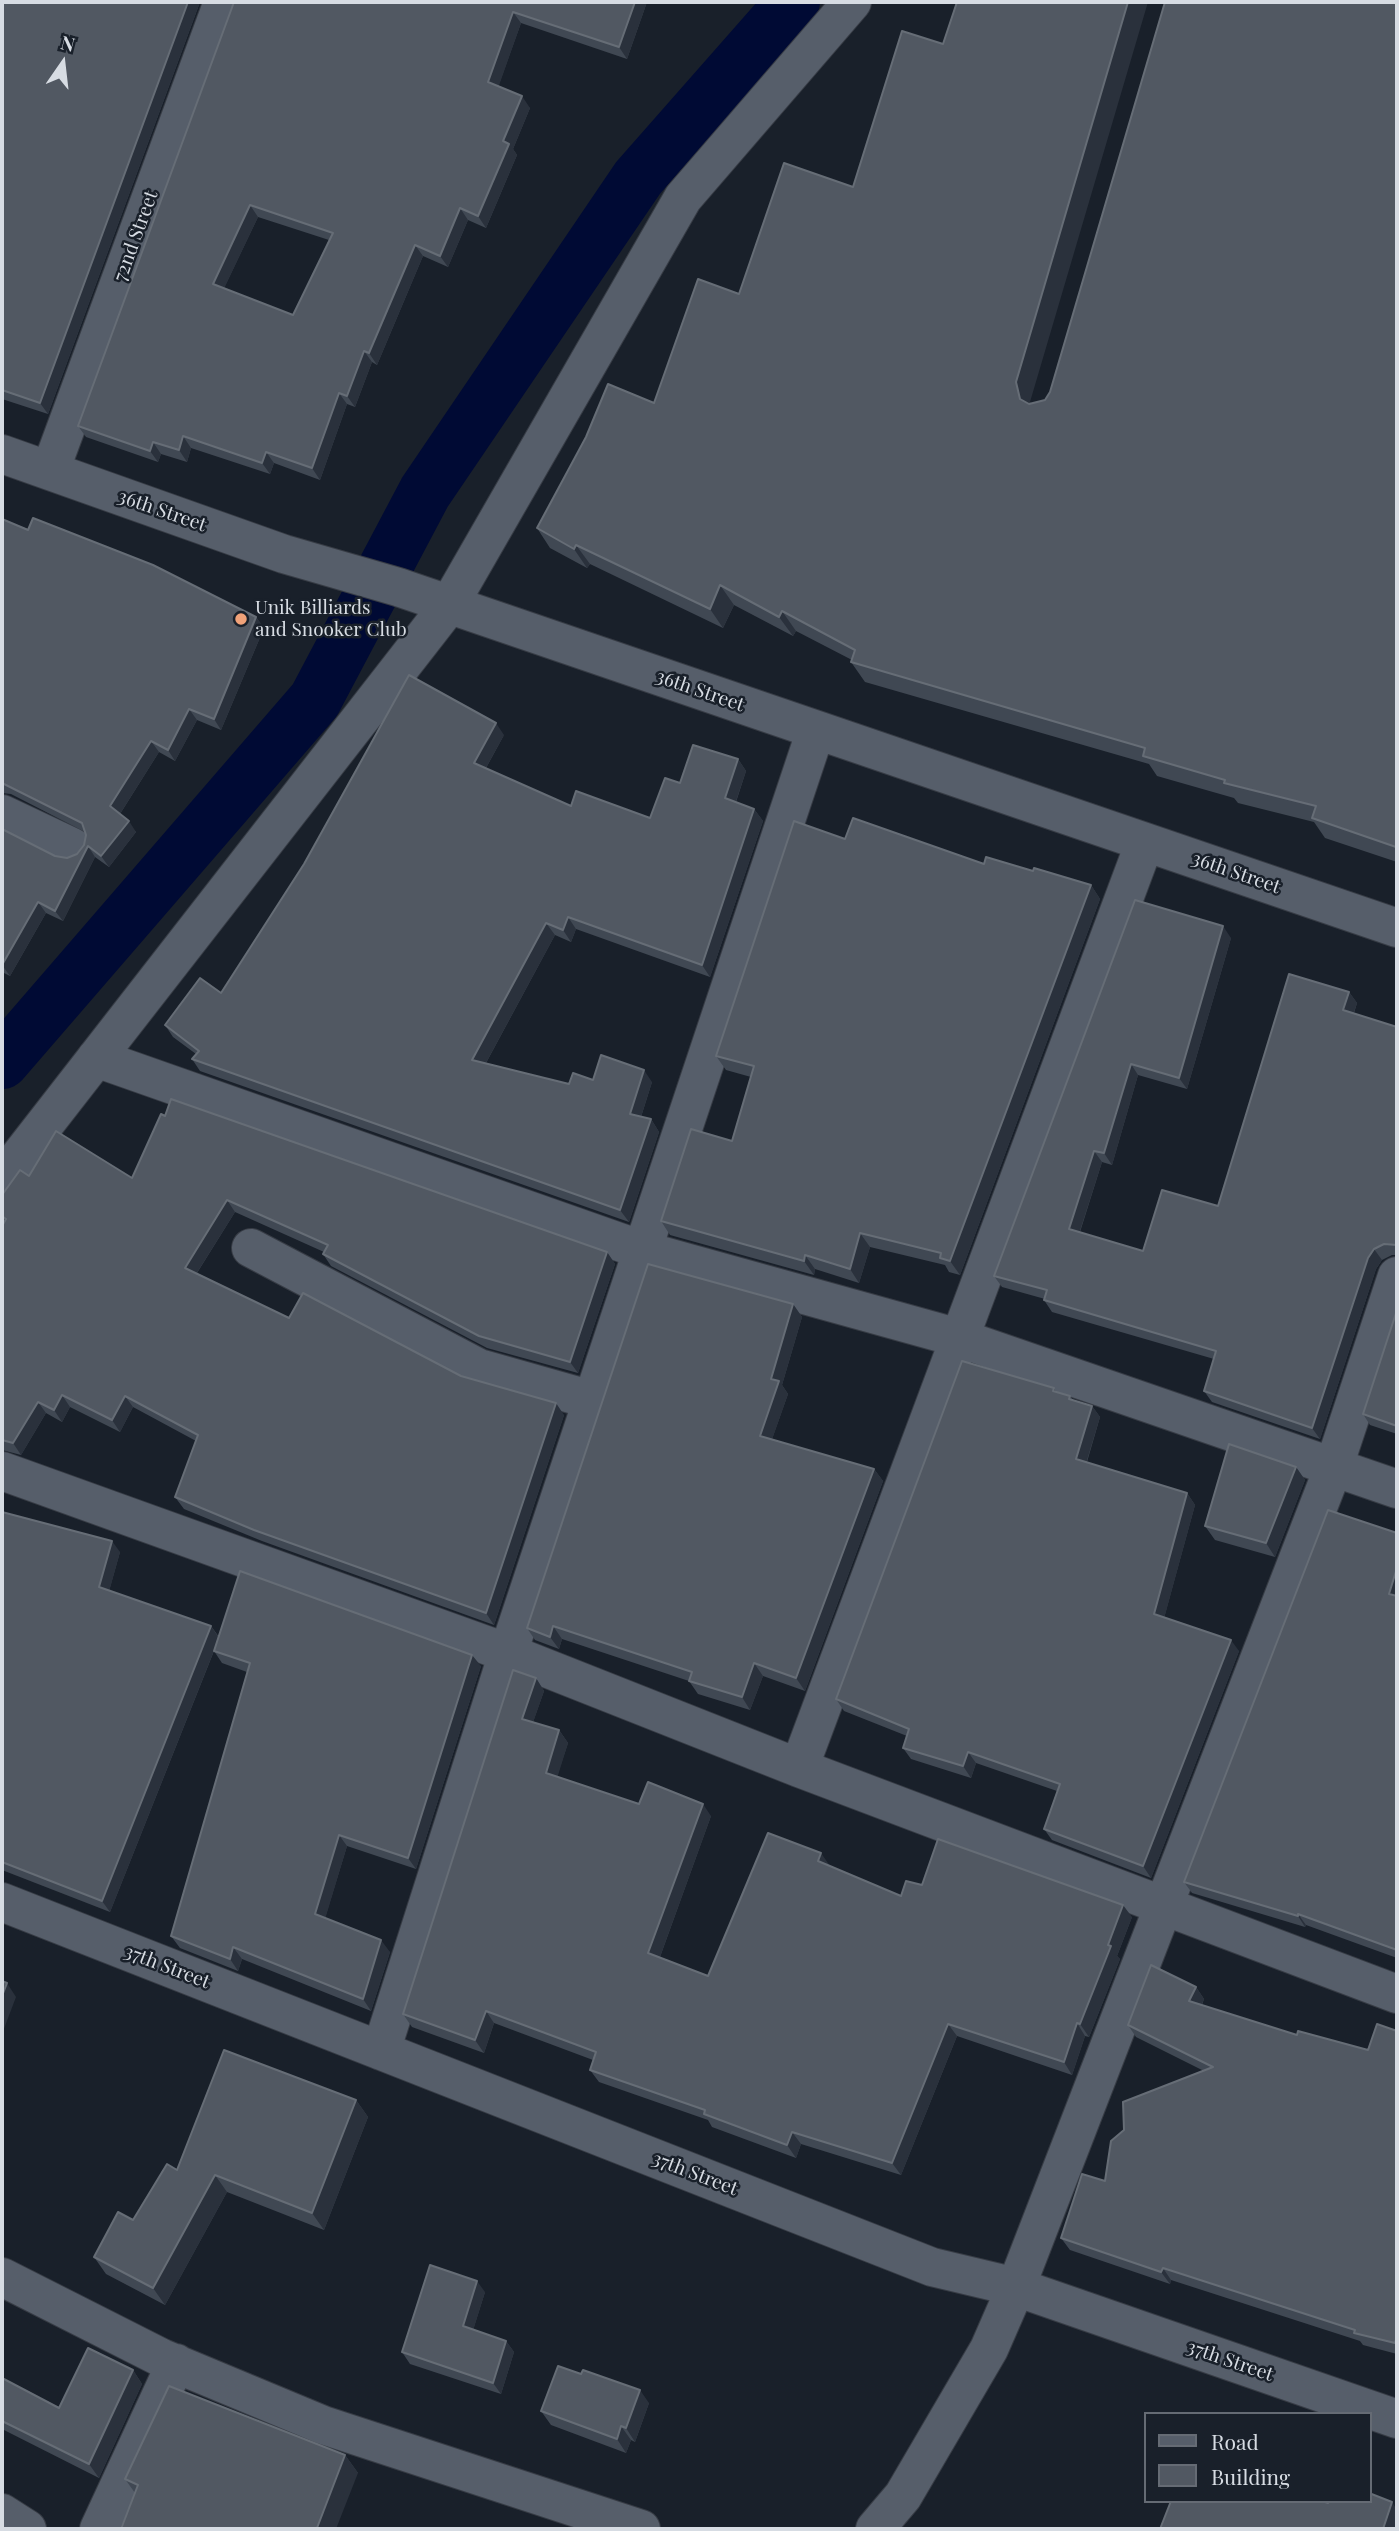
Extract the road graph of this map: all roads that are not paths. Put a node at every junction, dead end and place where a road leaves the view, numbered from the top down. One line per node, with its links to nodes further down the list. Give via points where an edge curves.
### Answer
1 (223, 2): 4 (street, 72nd Street)
2 (852, 2): 5 (street, via 683,198)
3 (2, 454): 4 (street, 36th Street)
4 (50, 471): 5 (street, 36th Street, via 284,554)
5 (449, 605): 6 (street, 36th Street); 11 (street)
6 (816, 730): 8 (street, 36th Street); 14 (street)
7 (2, 814): 9 (street)
8 (1145, 842): 10 (street, 36th Street); 16 (street)
9 (72, 847)
10 (1397, 928)
11 (96, 1058): 12 (street); 14 (street)
12 (2, 1179)
13 (251, 1248): 17 (street, via 479,1368)
14 (642, 1250): 16 (street); 17 (street)
15 (1397, 1276): 18 (street)
16 (959, 1338): 18 (street); 22 (street)
17 (592, 1400): 21 (street)
18 (1334, 1466): 20 (street); 24 (street)
19 (2, 1471): 21 (street)
20 (1397, 1489)
21 (508, 1653): 22 (street); 26 (street)
22 (799, 1768): 24 (street)
23 (2, 1902): 26 (street, 37th Street)
24 (1165, 1906): 25 (street); 28 (street)
25 (1397, 1994)
26 (381, 2051): 28 (street, 37th Street, via 932,2267)
27 (2, 2277): 29 (street)
28 (1016, 2287): 30 (street, 37th Street); 35 (street, via 989,2349 903,2496)
29 (176, 2363): 33 (street); 34 (street, via 323,2425)
30 (1397, 2419)
31 (2, 2513): 32 (street)
32 (27, 2529)
33 (99, 2529)
34 (640, 2529)
35 (874, 2529)

